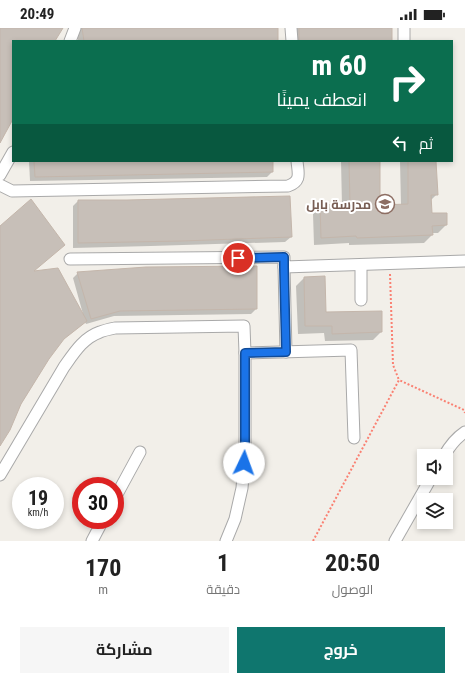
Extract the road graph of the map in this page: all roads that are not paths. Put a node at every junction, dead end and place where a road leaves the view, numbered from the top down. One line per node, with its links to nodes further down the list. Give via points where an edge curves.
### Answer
1 (75, 28): 4 (street)
2 (291, 28): 5 (street)
3 (404, 28): 6 (street)
4 (70, 40)
5 (292, 40)
6 (404, 40)
7 (12, 154): 9 (street)
8 (298, 162): 10 (street, via 299,178 288,186 12,191)
9 (0, 175)
10 (0, 185)
11 (70, 259): 14 (street, via 284,257)
12 (465, 261): 13 (street)
13 (361, 265): 14 (street); 15 (street)
14 (284, 267): 16 (street)
15 (361, 300)
16 (286, 352): 17 (street); 19 (street, via 351,350)
17 (245, 353): 22 (street, via 244,326 115,328 99,332 85,340 74,352); 27 (street, via 245,451 242,488 235,519)
18 (465, 432): 20 (street)
19 (354, 438)
20 (449, 449)
21 (140, 452): 23 (street)
22 (0, 475)
23 (124, 481)
24 (427, 485): 28 (street)
25 (98, 529): 26 (street)
26 (92, 541)
27 (226, 541)
28 (395, 541)

